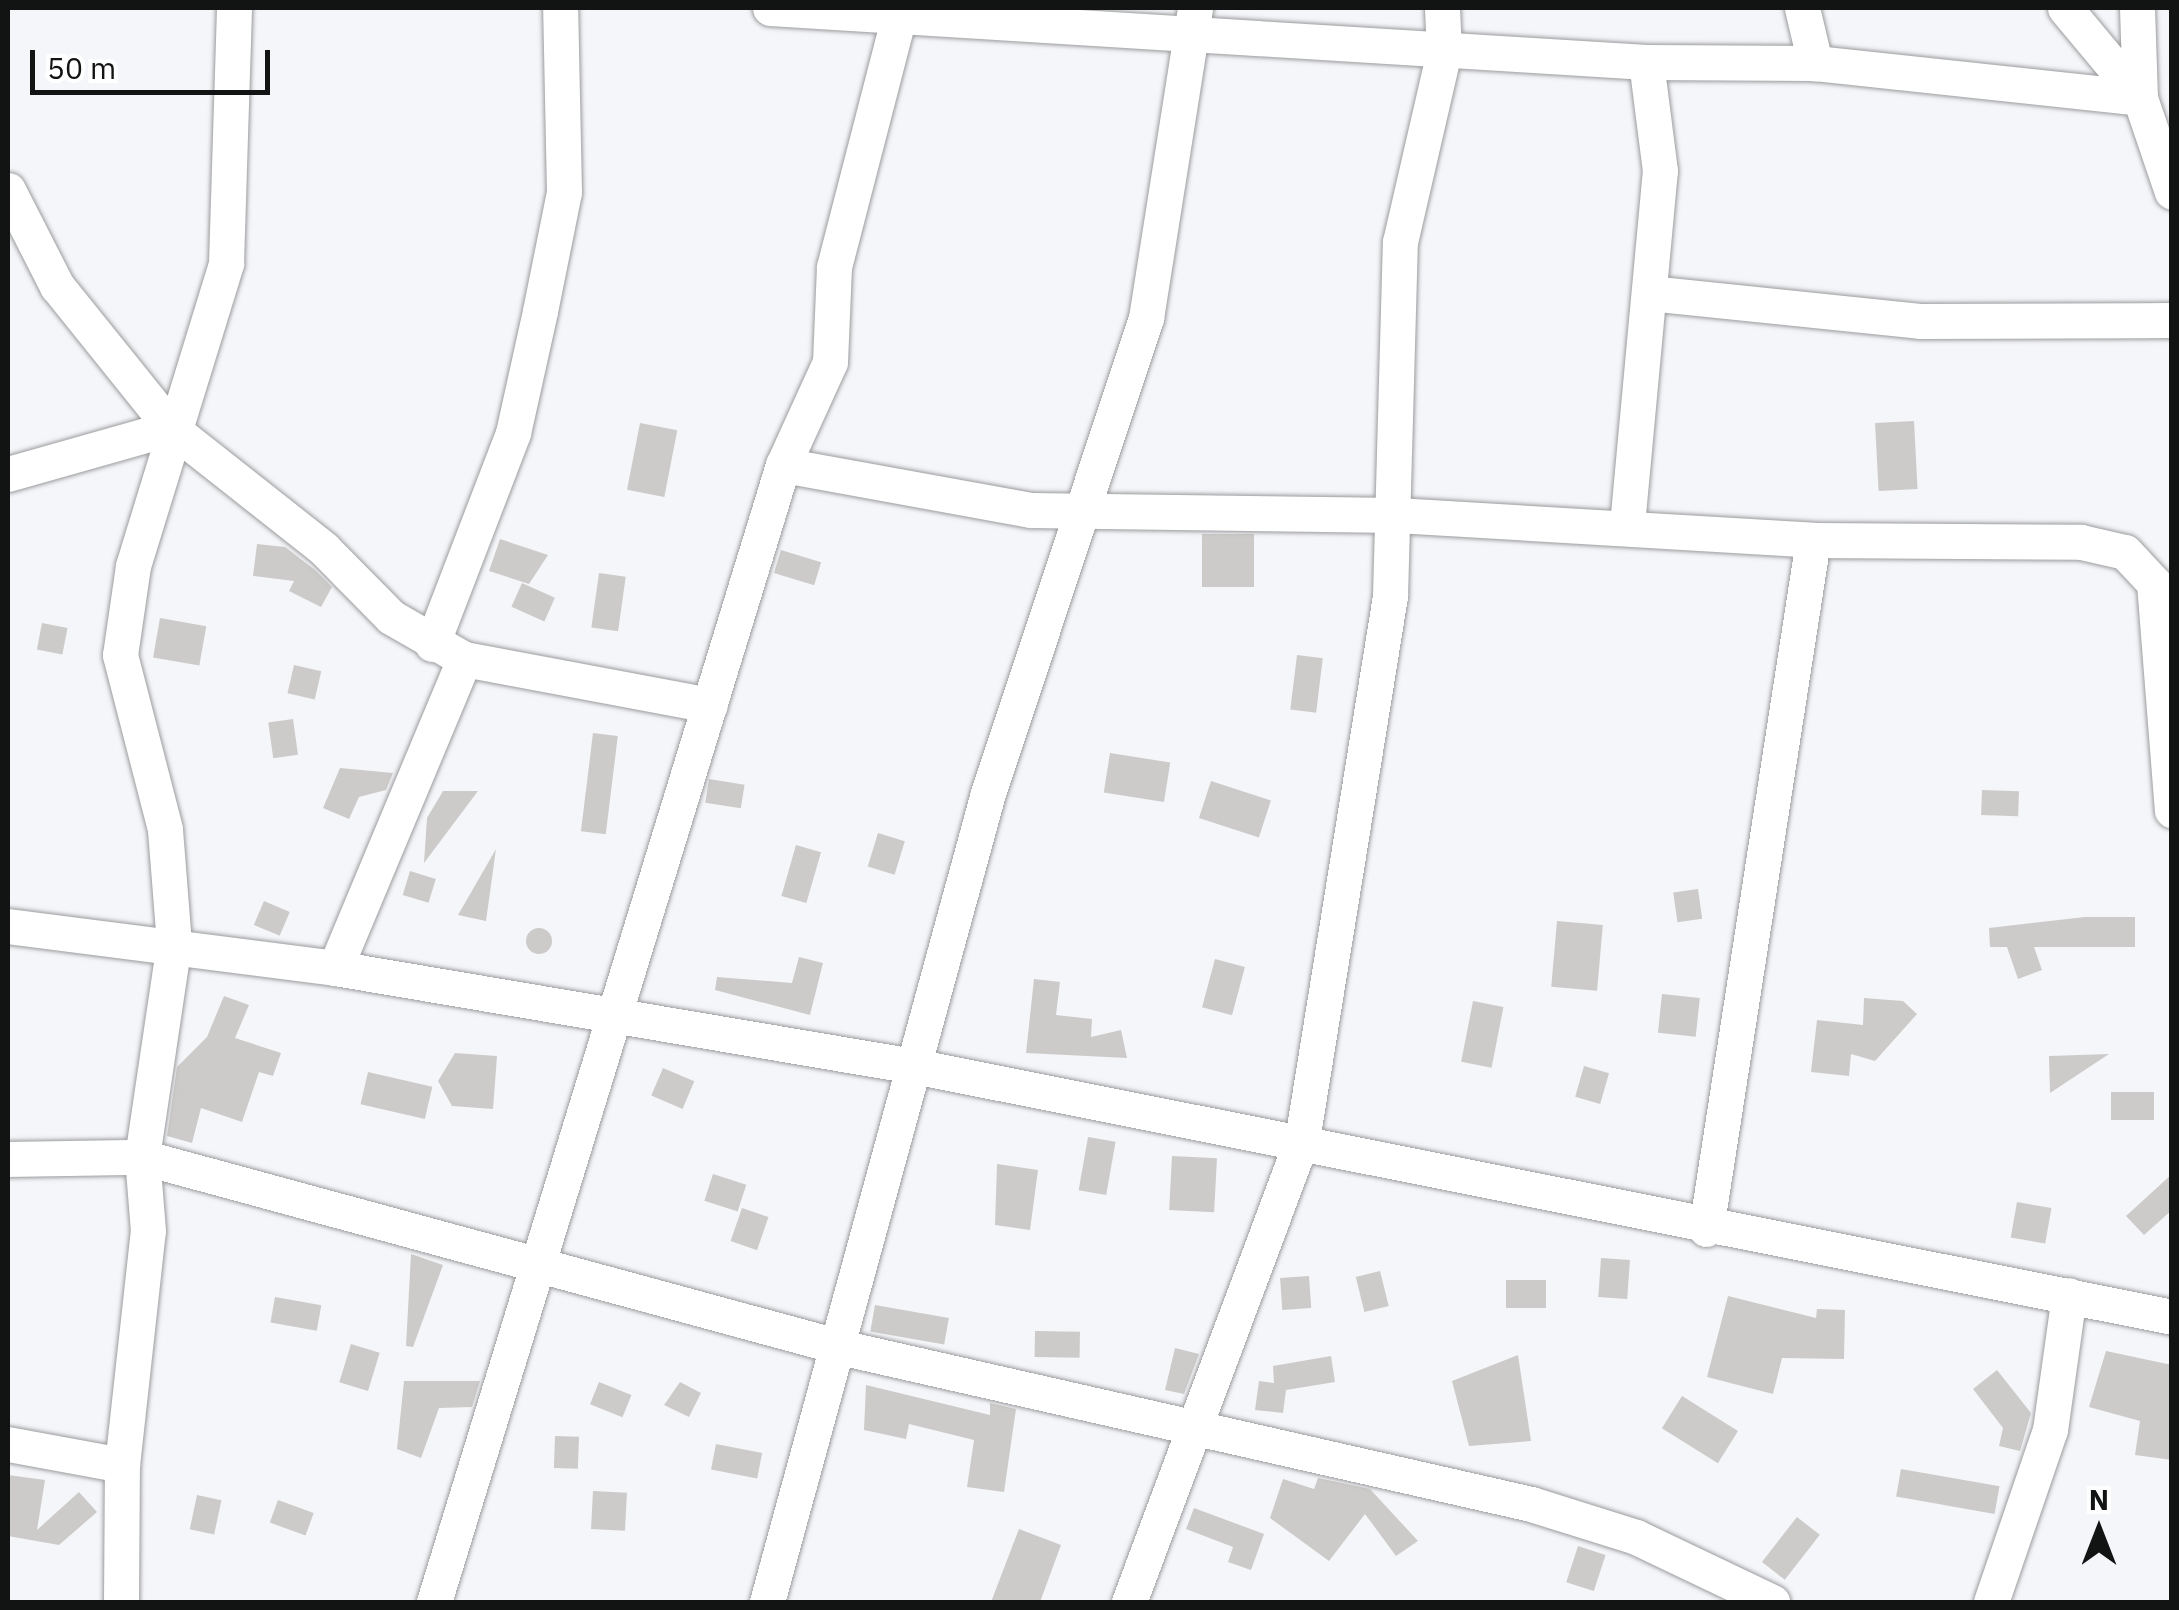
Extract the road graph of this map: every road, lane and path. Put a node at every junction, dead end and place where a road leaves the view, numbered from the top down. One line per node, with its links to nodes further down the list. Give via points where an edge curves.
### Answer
1 (234, 8): 18 (street, via 226,263)
2 (560, 8): 26 (street, via 564,192 544,294 513,434)
3 (770, 8): 8 (street)
4 (1442, 8): 10 (street)
5 (1802, 8): 12 (street)
6 (2065, 8): 13 (street)
7 (2137, 8): 13 (street)
8 (899, 16): 9 (street); 19 (street, via 834,267 830,362)
9 (1192, 21): 10 (street); 21 (street, via 1146,318)
10 (1444, 51): 11 (street); 22 (street, via 1400,242)
11 (1646, 62): 12 (street); 16 (street, via 1660,172)
12 (1814, 63): 13 (street)
13 (2140, 98): 15 (street)
14 (8, 190): 18 (street, via 57,286)
15 (2172, 192)
16 (1649, 293): 17 (street, via 1920,321); 23 (street)
17 (2172, 320)
18 (171, 428): 20 (street); 26 (street); 31 (street, via 120,655 165,829)
19 (782, 465): 21 (street, via 1030,510); 28 (street)
20 (8, 474)
21 (1079, 510): 22 (street); 34 (street, via 988,793)
22 (1396, 515): 23 (street); 35 (street)
23 (1626, 525): 24 (street)
24 (1814, 540): 25 (street, via 2082,542 2125,552); 38 (street)
25 (2163, 582): 29 (street)
26 (432, 644): 27 (street)
27 (464, 659): 28 (street); 32 (street)
28 (710, 705): 33 (street)
29 (2172, 810)
30 (8, 926): 31 (street)
31 (174, 944): 32 (street); 36 (street)
32 (335, 968): 33 (street)
33 (616, 1014): 34 (street); 39 (street)
34 (919, 1067): 35 (street); 42 (street)
35 (1302, 1140): 38 (street); 43 (street)
36 (142, 1157): 37 (street); 39 (street); 45 (street, via 148,1231)
37 (8, 1159)
38 (1706, 1228): 40 (street)
39 (540, 1266): 42 (street); 47 (street)
40 (2069, 1295): 41 (street); 51 (street, via 2050,1430)
41 (2172, 1317)
42 (840, 1347): 43 (street); 48 (street)
43 (1199, 1423): 49 (street); 50 (street, via 1636,1537)
44 (8, 1444): 45 (street)
45 (122, 1465): 46 (street)
46 (121, 1602)
47 (434, 1602)
48 (767, 1602)
49 (1129, 1602)
50 (1772, 1602)
51 (1991, 1602)

